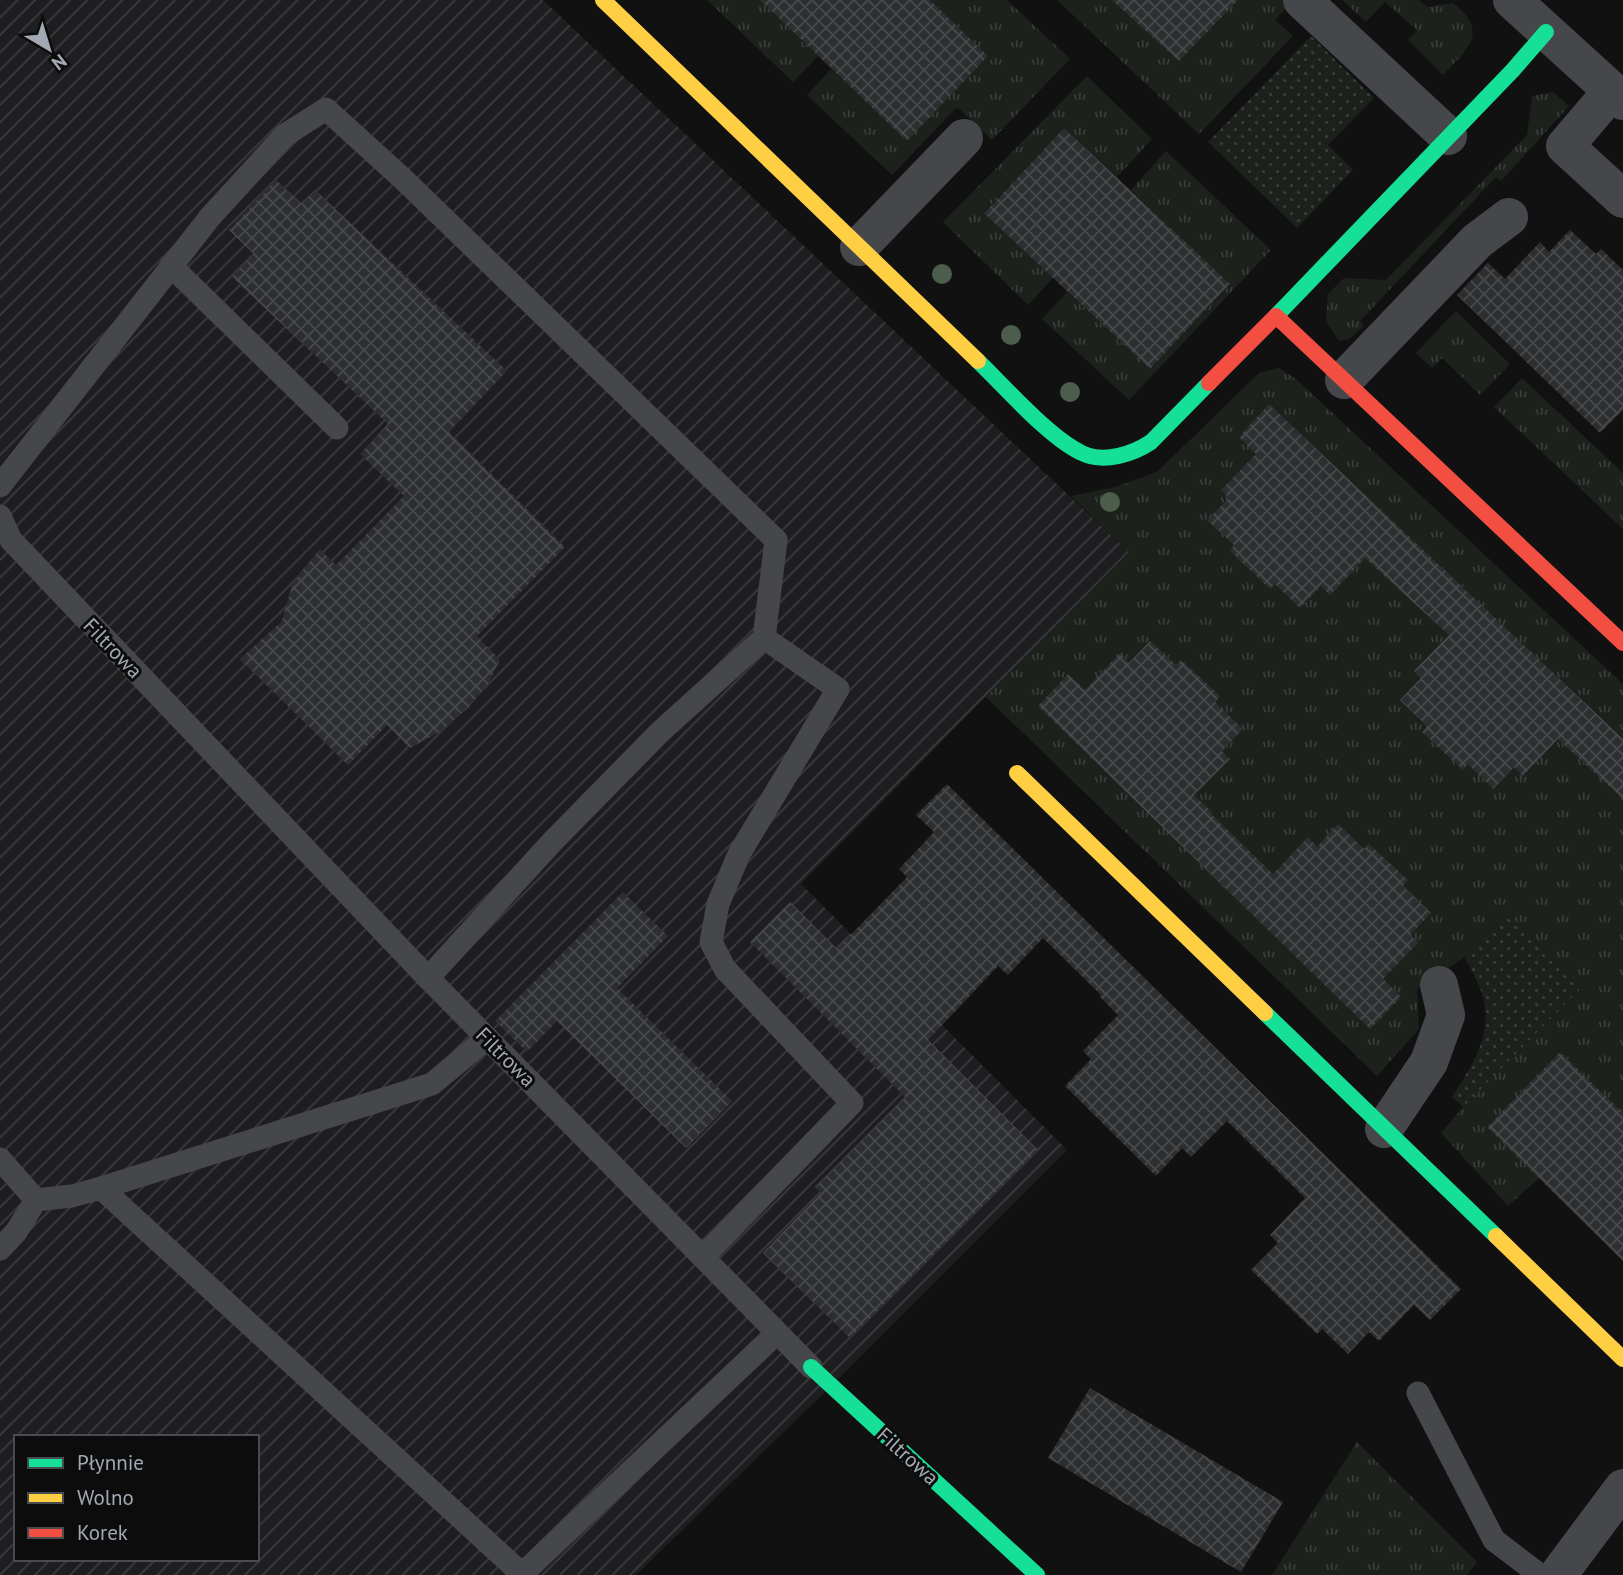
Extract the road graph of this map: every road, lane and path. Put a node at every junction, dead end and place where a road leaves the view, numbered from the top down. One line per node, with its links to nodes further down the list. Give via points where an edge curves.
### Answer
1 (603, 0): 10 (street)
2 (1303, 0): 6 (street)
3 (1512, 0): 4 (street)
4 (1546, 32): 5 (street); 6 (street)
5 (1618, 96): 8 (street, via 1565,146)
6 (1448, 136): 12 (street)
7 (964, 138): 10 (street)
8 (1623, 199)
9 (1509, 217): 13 (street, via 1477,241)
10 (859, 247): 12 (street, via 1058,438 1085,455 1119,456 1151,442)
11 (170, 266): 14 (lane); 15 (lane); 17 (lane, via 285,135 326,109 776,540)
12 (1276, 316): 13 (street)
13 (1344, 380): 18 (street)
14 (337, 428)
15 (0, 486)
16 (0, 516): 20 (lane, Filtrowa, via 10,540)
17 (765, 638): 20 (lane, via 660,732); 28 (lane, via 838,688 739,854 718,904 711,942 725,968 852,1103)
18 (1623, 643)
19 (1017, 773): 23 (street)
20 (428, 978): 22 (lane, Filtrowa)
21 (1439, 985): 23 (street, via 1446,1015 1429,1062)
22 (487, 1038): 25 (lane, via 432,1084); 28 (lane, Filtrowa)
23 (1384, 1129): 30 (street)
24 (0, 1159): 26 (lane)
25 (101, 1188): 26 (lane); 34 (lane)
26 (36, 1200): 27 (lane)
27 (0, 1248)
28 (703, 1257): 29 (lane, Filtrowa)
29 (777, 1333): 31 (lane, Filtrowa); 34 (lane)
30 (1623, 1359)
31 (810, 1367): 35 (street, Filtrowa)
32 (1418, 1393): 36 (lane, via 1494,1539)
33 (1623, 1488): 37 (street)
34 (521, 1574)
35 (1037, 1575)
36 (1540, 1575)
37 (1558, 1575)

